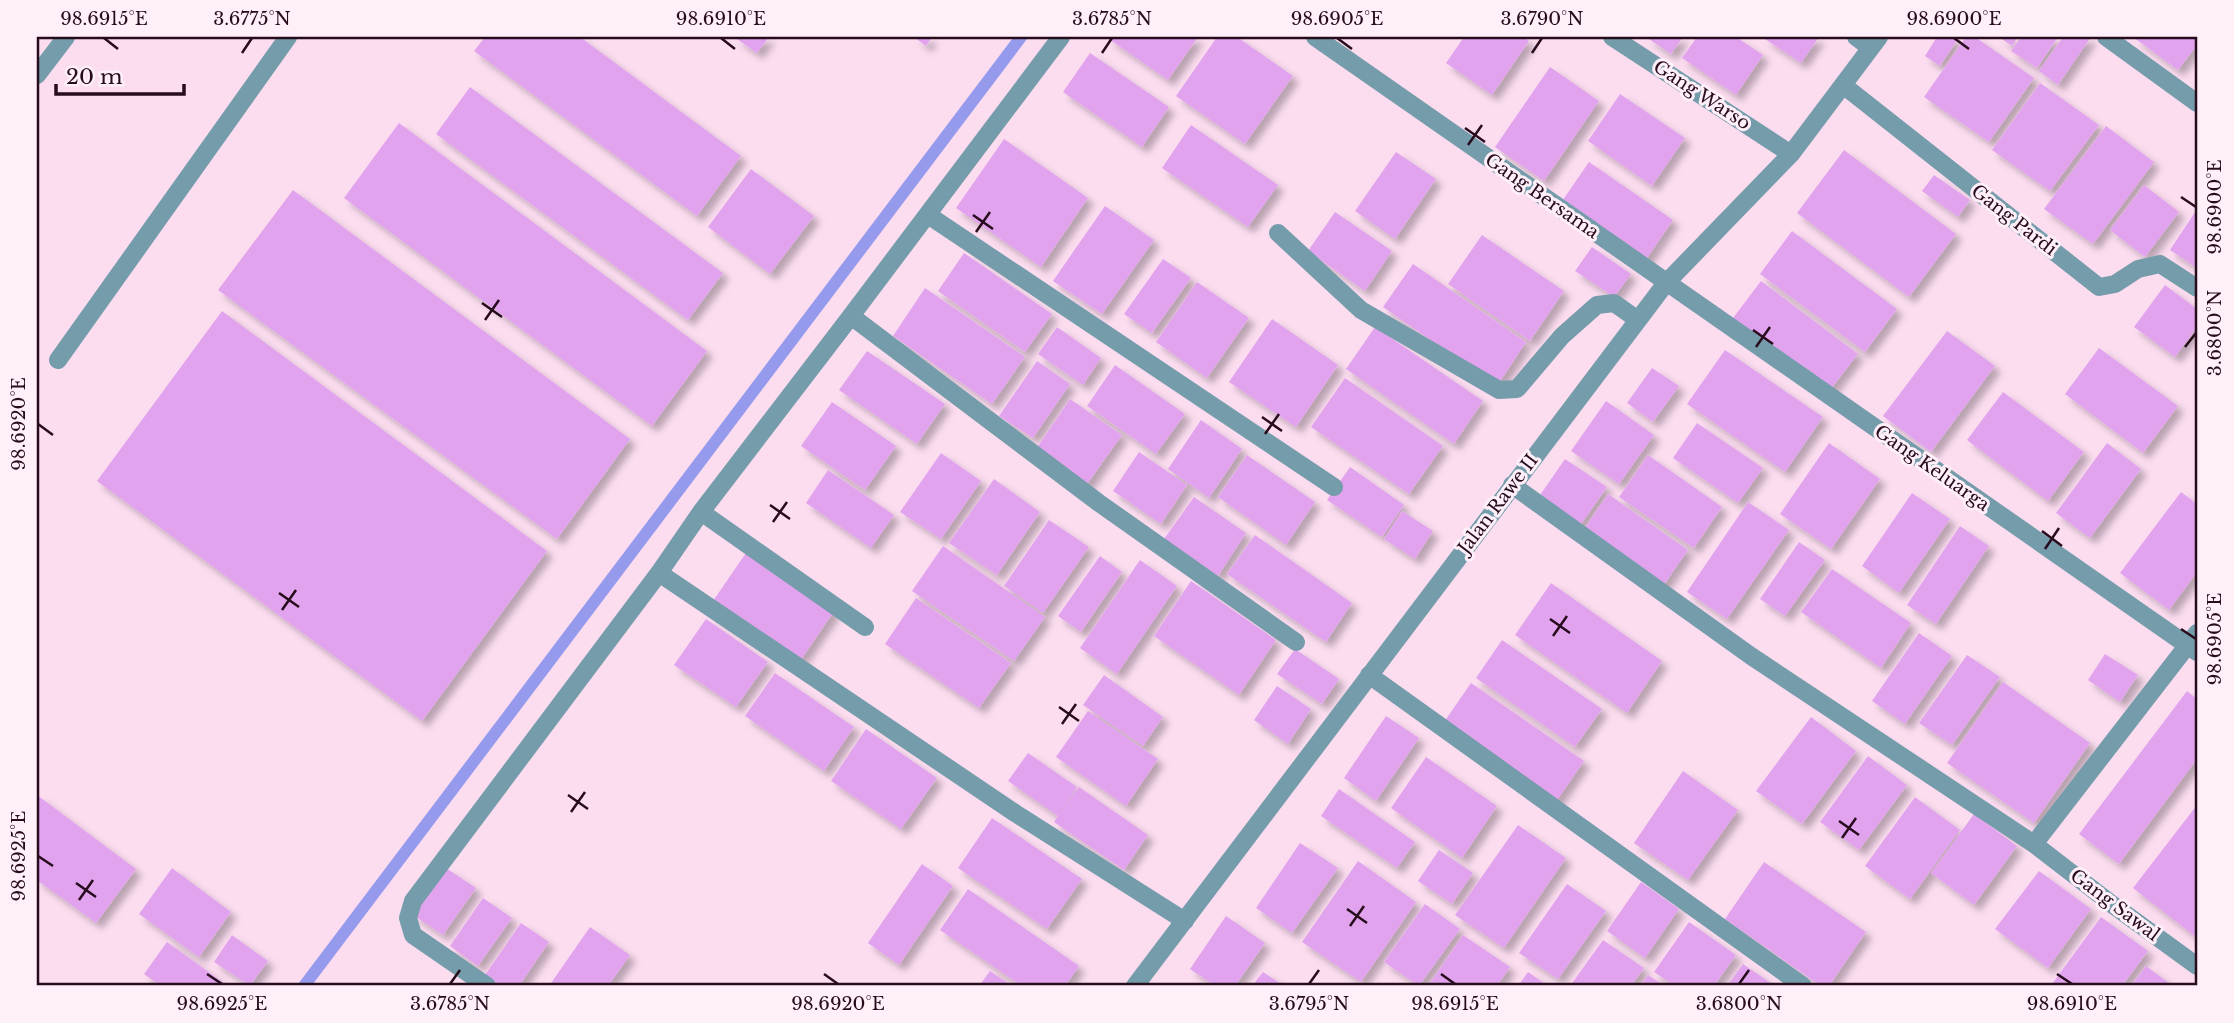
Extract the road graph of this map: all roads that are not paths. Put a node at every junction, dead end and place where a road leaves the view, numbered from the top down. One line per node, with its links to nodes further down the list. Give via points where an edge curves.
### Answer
1 (66, 37): 9 (street)
2 (288, 37): 19 (street)
3 (1061, 37): 13 (street)
4 (1315, 37): 15 (street, Gang Bersama)
5 (1612, 37): 12 (street, Gang Warso)
6 (1856, 37): 8 (street)
7 (2106, 37): 11 (street)
8 (1875, 42): 10 (street, Jalan Rawe II)
9 (37, 75)
10 (1843, 85): 12 (street, Jalan Rawe II); 16 (street, Gang Pardi, via 2099,287 2160,264)
11 (2197, 103)
12 (1791, 154): 15 (street, Jalan Rawe II)
13 (928, 215): 17 (street); 21 (street)
14 (1278, 233): 18 (street, via 1361,310 1499,390 1517,389 1562,336 1597,305 1614,303)
15 (1666, 283): 18 (street, Jalan Rawe II); 26 (street, Gang Keluarga)
16 (2197, 288)
17 (851, 316): 22 (street); 25 (street, via 1099,503)
18 (1638, 320): 20 (street, Jalan Rawe II)
19 (58, 360)
20 (1512, 485): 27 (street, Jalan Rawe II); 28 (street, Gang Sawal, via 1751,656)
21 (1334, 487)
22 (701, 512): 23 (street); 24 (street)
23 (659, 573): 29 (street, via 1015,813); 31 (street, via 413,901 408,918 413,935)
24 (865, 627)
25 (1296, 642)
26 (2194, 644): 28 (street)
27 (1369, 675): 29 (street, Jalan Rawe II); 33 (street)
28 (2034, 844): 30 (street, Gang Sawal)
29 (1185, 920): 32 (street, Jalan Rawe II)
30 (2197, 966)
31 (487, 986)
32 (1135, 986)
33 (1803, 986)

